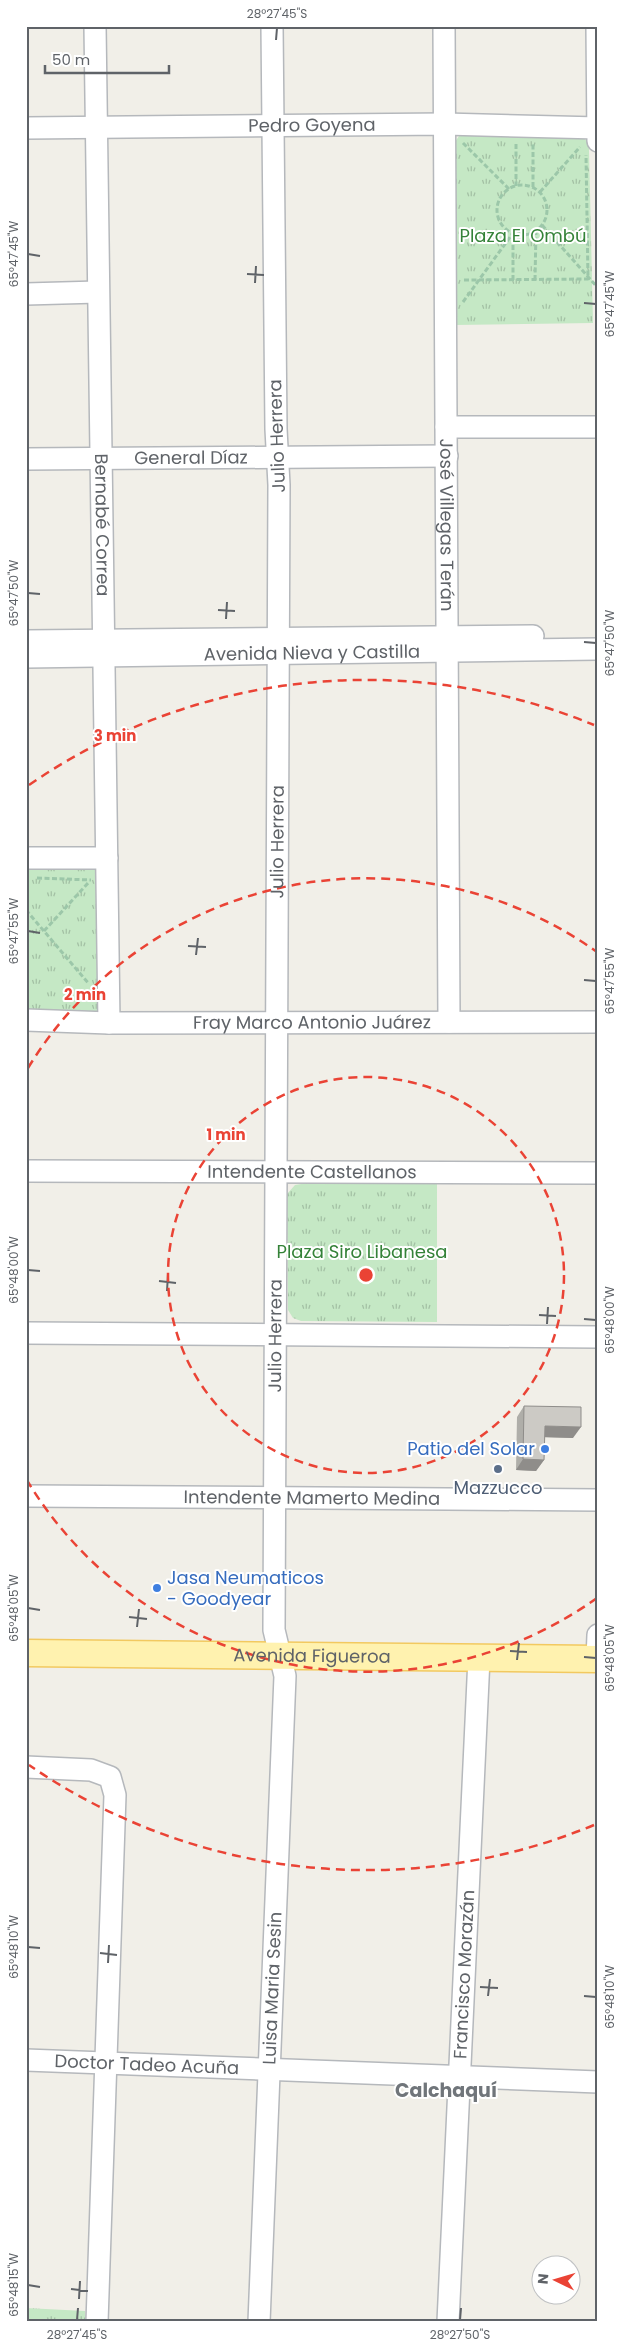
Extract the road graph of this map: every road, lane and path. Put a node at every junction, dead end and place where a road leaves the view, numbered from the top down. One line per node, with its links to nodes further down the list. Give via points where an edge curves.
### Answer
1 (95, 26): 9 (street, Bernabé Correa)
2 (272, 26): 6 (street, Julio Herrera)
3 (444, 26): 5 (street, José Villegas Terán)
4 (597, 26): 10 (street)
5 (445, 124): 6 (street, Pedro Goyena); 7 (street, Pedro Goyena); 30 (street, José Villegas Terán)
6 (272, 125): 9 (street, Pedro Goyena); 34 (street, Julio Herrera)
7 (524, 126): 10 (street, Pedro Goyena); 15 (path); 16 (path)
8 (26, 128): 9 (street, Pedro Goyena)
9 (96, 128): 28 (street, Bernabé Correa)
10 (598, 128): 13 (street)
11 (468, 138): 12 (path)
12 (461, 141): 14 (path); 17 (path)
13 (598, 141)
14 (456, 148)
15 (516, 186): 16 (path); 17 (path)
16 (533, 188): 18 (path)
17 (509, 189): 21 (path, via 499,201 498,216)
18 (540, 192): 19 (path, via 547,208); 22 (path, via 584,142)
19 (542, 225): 20 (path); 22 (path)
20 (536, 231): 21 (path); 26 (path)
21 (513, 233): 24 (path); 25 (path)
22 (588, 279): 26 (path); 27 (path)
23 (457, 280): 24 (path)
24 (479, 280): 25 (path); 30 (path)
25 (513, 280): 26 (path)
26 (536, 280)
27 (598, 288)
28 (98, 292): 29 (street); 35 (street, Bernabé Correa)
29 (26, 294)
30 (447, 325): 31 (street, José Villegas Terán)
31 (446, 427): 32 (street); 33 (street, José Villegas Terán)
32 (598, 427)
33 (447, 456): 34 (street, General Díaz); 39 (street, José Villegas Terán)
34 (277, 457): 35 (street, General Díaz); 40 (street, Julio Herrera)
35 (101, 458): 36 (street, General Díaz); 41 (street, Bernabé Correa)
36 (26, 459)
37 (598, 635): 39 (street, Avenida Nieva y Castilla)
38 (26, 641): 41 (street, Avenida Nieva y Castilla)
39 (448, 644): 40 (street, Avenida Nieva y Castilla); 42 (street, Avenida Nieva y Castilla); 55 (street, José Villegas Terán)
40 (279, 646): 41 (street, Avenida Nieva y Castilla); 58 (street, Julio Herrera)
41 (104, 648): 43 (street, Avenida Nieva y Castilla); 45 (street, Bernabé Correa)
42 (598, 649)
43 (26, 657)
44 (26, 858): 45 (street)
45 (107, 858): 47 (path); 57 (street, Bernabé Correa)
46 (36, 878): 47 (path)
47 (92, 880): 48 (path); 50 (path)
48 (91, 889)
49 (26, 910): 50 (path)
50 (44, 931): 52 (path)
51 (90, 975): 52 (path)
52 (90, 984): 53 (path)
53 (90, 992)
54 (26, 1020): 57 (street, Fray Marco Antonio Juárez)
55 (449, 1022): 56 (street, Fray Marco Antonio Juárez); 58 (street, Fray Marco Antonio Juárez)
56 (598, 1022)
57 (109, 1023): 58 (street, Fray Marco Antonio Juárez)
58 (278, 1023): 60 (street, Julio Herrera)
59 (26, 1170): 60 (street, Intendente Castellanos)
60 (275, 1171): 61 (street, Intendente Castellanos); 63 (street, Julio Herrera)
61 (598, 1172)
62 (26, 1333): 63 (street)
63 (275, 1333): 64 (street); 66 (street, Julio Herrera)
64 (598, 1337)
65 (26, 1496): 66 (street, Intendente Mamerto Medina)
66 (274, 1496): 67 (street, Intendente Mamerto Medina); 70 (street, Julio Herrera, via 274,1630)
67 (598, 1500)
68 (597, 1651): 71 (main road, Avenida Figueroa)
69 (26, 1654): 70 (main road, Avenida Figueroa)
70 (280, 1655): 71 (main road, Avenida Figueroa); 75 (street, Luisa Maria Sesin, via 285,1676)
71 (478, 1658): 76 (street, Francisco Morazán)
72 (26, 1767): 74 (street, via 91,1770 110,1777 115,1795)
73 (26, 2060): 74 (street, Doctor Tadeo Acuña)
74 (104, 2062): 75 (street, Doctor Tadeo Acuña); 78 (street)
75 (270, 2069): 76 (street, Doctor Tadeo Acuña); 79 (street, Luisa Maria Sesin)
76 (460, 2076): 77 (street, Doctor Tadeo Acuña); 80 (street, Francisco Morazán)
77 (598, 2082)
78 (97, 2322)
79 (259, 2322)
80 (448, 2322)

